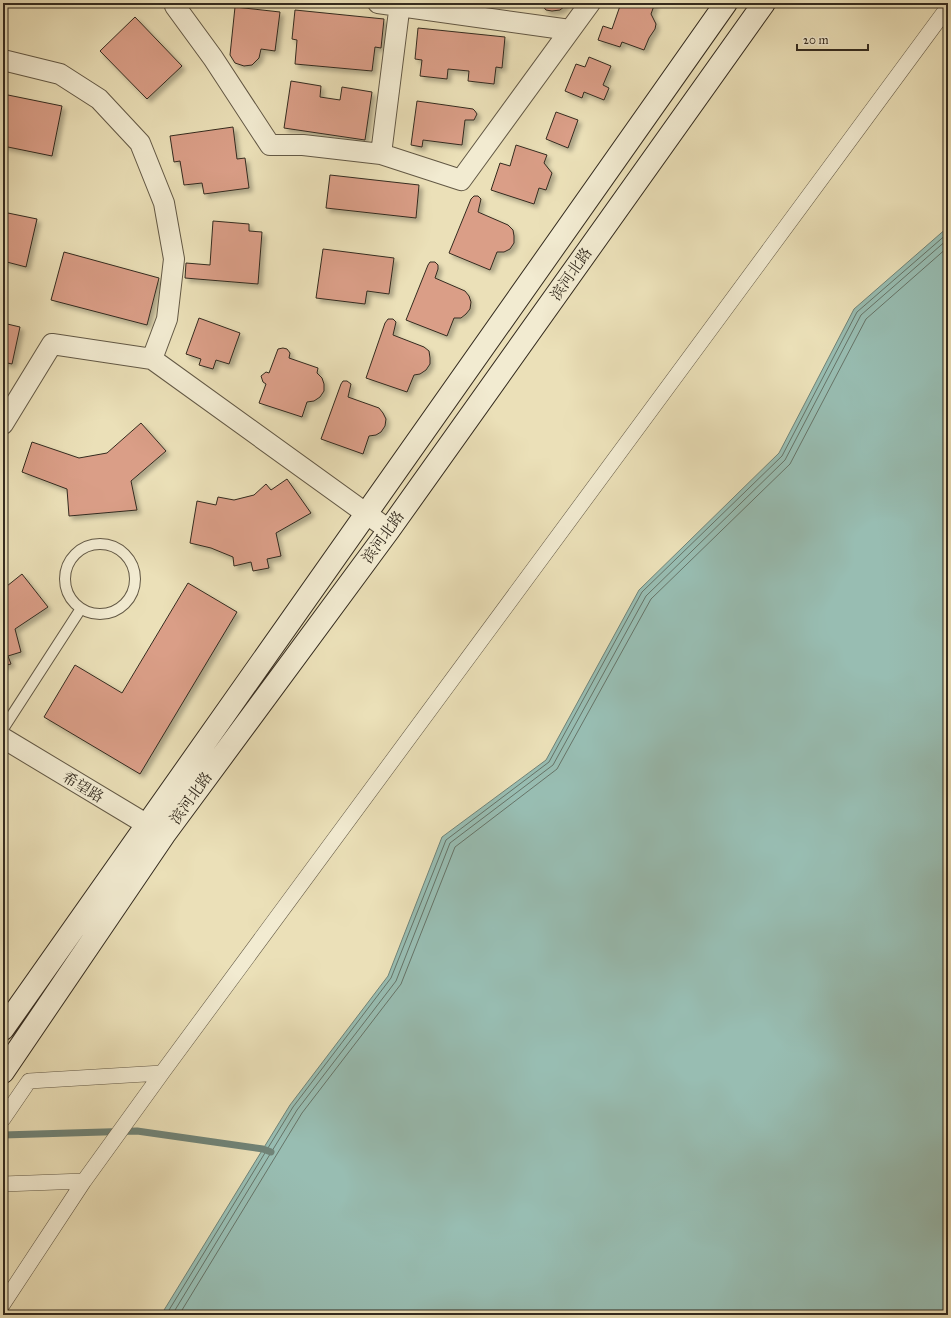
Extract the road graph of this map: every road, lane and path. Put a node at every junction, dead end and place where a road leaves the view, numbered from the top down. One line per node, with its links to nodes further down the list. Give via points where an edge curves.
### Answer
1 (176, 3): 10 (street, via 175,6 213,58 270,145 303,144)
2 (378, 3): 6 (street)
3 (590, 3): 8 (street)
4 (726, 3): 13 (main road, 滨河北路)
5 (764, 3): 14 (main road, 滨河北路)
6 (400, 4): 8 (street); 10 (street)
7 (948, 7): 21 (street)
8 (570, 30): 10 (street, via 461,180)
9 (3, 60): 11 (street, via 60,74 99,99 140,143 164,203 174,259 167,319)
10 (381, 154)
11 (152, 359): 12 (street, via 52,344); 13 (street)
12 (3, 424)
13 (366, 513): 14 (street); 18 (main road, 滨河北路)
14 (389, 530): 18 (main road, 滨河北路)
15 (80, 610): 15 (lane, via 66,592 64,570 76,551 98,543 119,549 134,566 135,589 123,608 102,616); 16 (lane)
16 (3, 729)
17 (3, 738): 18 (street, 希望路)
18 (155, 830): 19 (main road, 滨河北路); 20 (main road, 滨河北路)
19 (3, 1029)
20 (3, 1072)
21 (162, 1073): 22 (street, via 29,1081); 23 (street)
22 (3, 1119)
23 (84, 1181): 24 (street); 25 (street)
24 (3, 1184)
25 (3, 1304)

